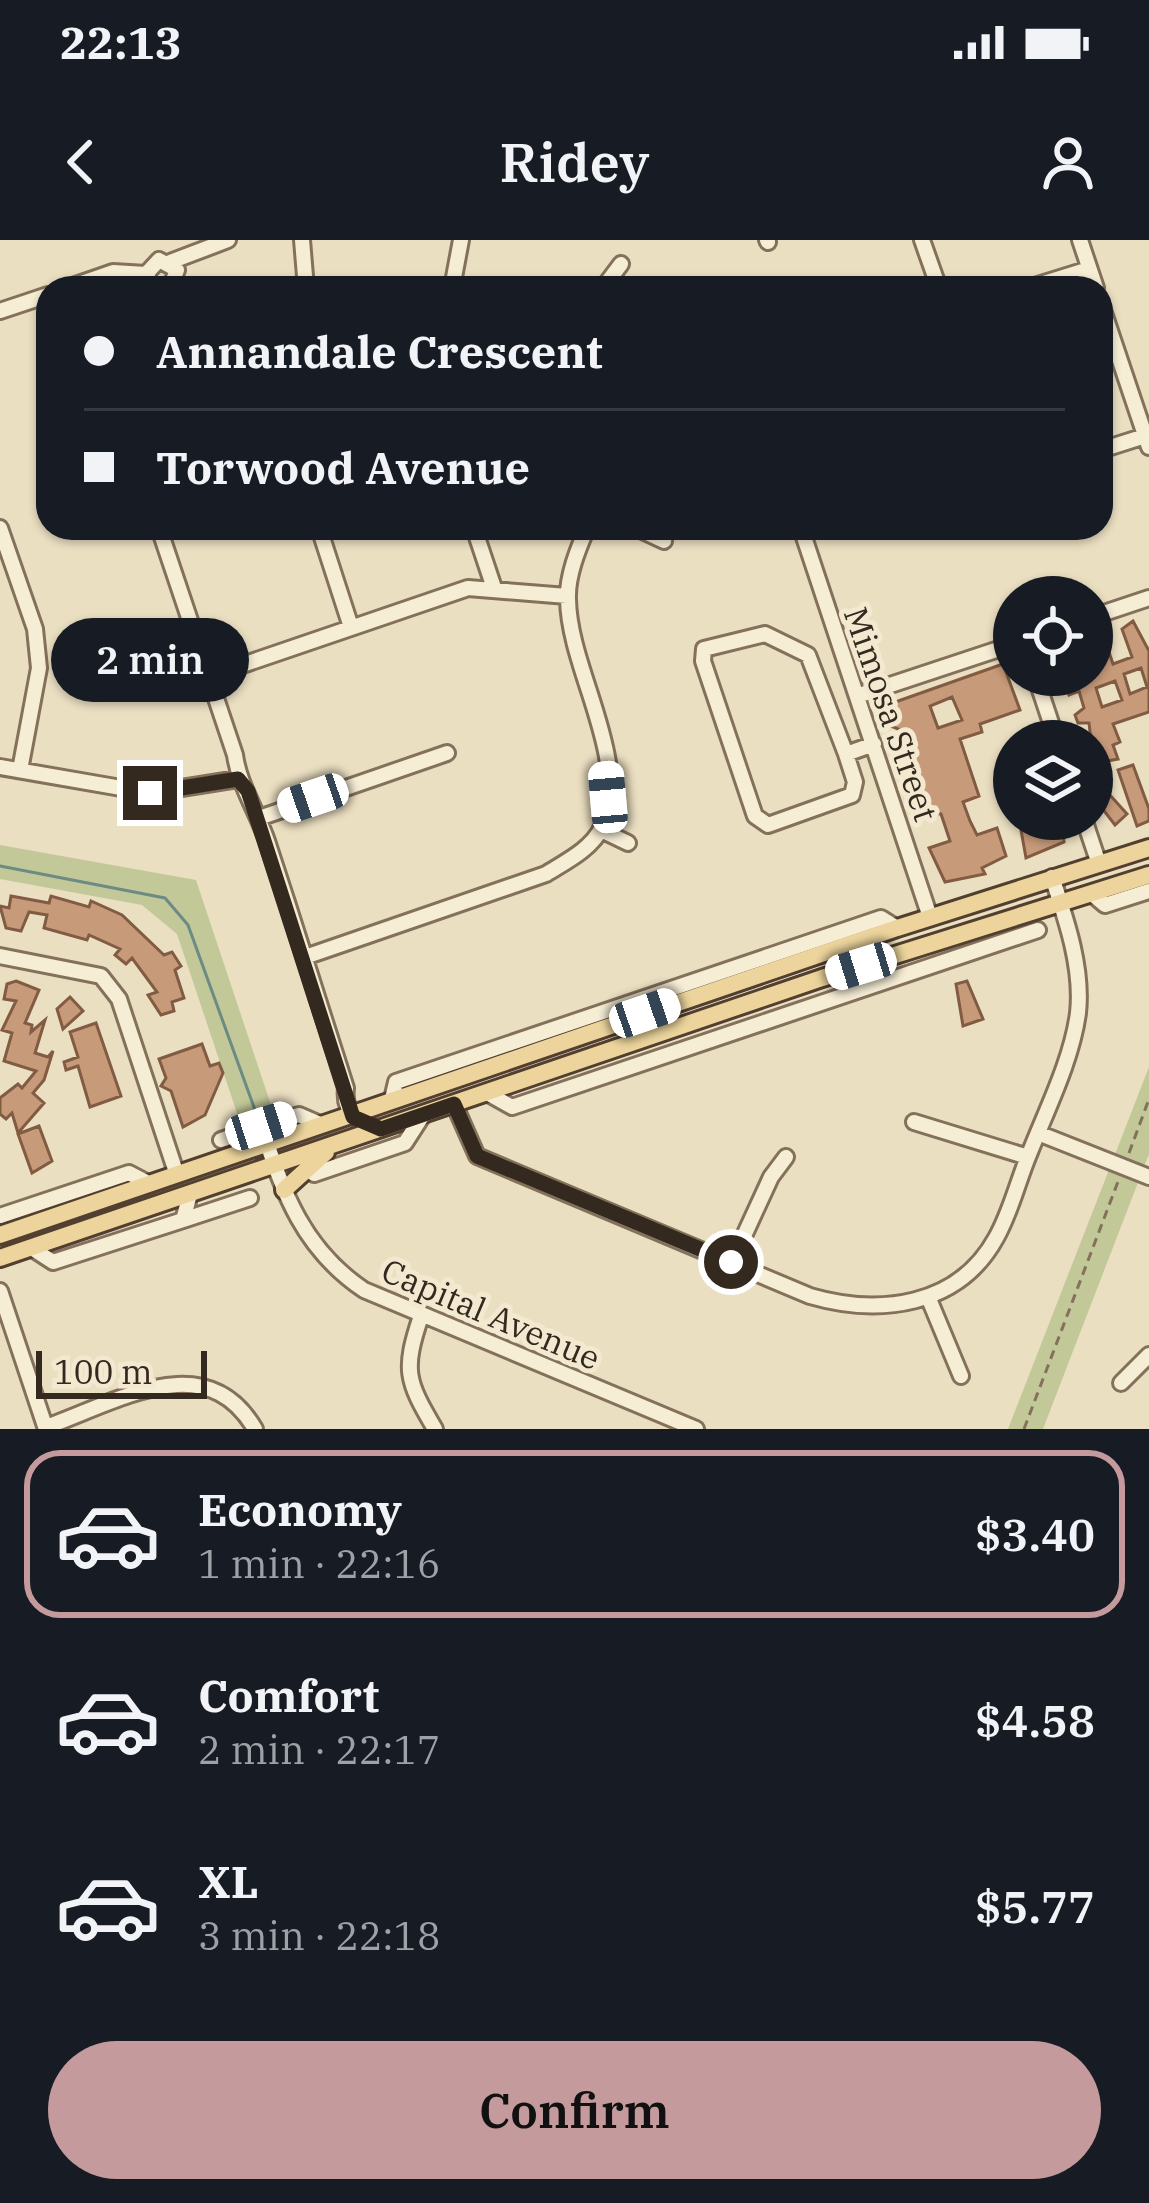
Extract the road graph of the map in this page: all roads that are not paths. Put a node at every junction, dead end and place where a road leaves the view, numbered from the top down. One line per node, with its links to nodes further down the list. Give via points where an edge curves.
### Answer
1 (228, 240): 6 (street)
2 (302, 240): 11 (street)
3 (461, 240): 12 (street)
4 (922, 240): 14 (street)
5 (1080, 240): 8 (street)
6 (170, 262): 9 (street, via 154,262); 10 (street)
7 (621, 264): 13 (street)
8 (1089, 269): 15 (street); 16 (street)
9 (151, 276)
10 (178, 276)
11 (305, 276)
12 (454, 276)
13 (612, 276)
14 (935, 276)
15 (1067, 276)
16 (1092, 276)
17 (36, 299): 18 (street)
18 (0, 311)
19 (1113, 340): 20 (street)
20 (1147, 442): 21 (street)
21 (1113, 448)
22 (0, 528): 40 (street, via 40,668)
23 (163, 540): 34 (street)
24 (323, 540): 32 (street)
25 (478, 540): 28 (street)
26 (583, 540): 29 (street)
27 (805, 540): 35 (street, Mimosa Street)
28 (494, 588): 29 (street); 32 (street, via 468,588)
29 (567, 596): 43 (street, via 576,660 604,751)
30 (1149, 598): 31 (street)
31 (1113, 610)
32 (351, 627): 34 (street)
33 (993, 651): 35 (street)
34 (209, 676): 41 (street)
35 (857, 696): 36 (street, Mimosa Street)
36 (874, 744): 38 (street); 54 (street, Mimosa Street)
37 (448, 753): 42 (street)
38 (846, 754): 38 (street, via 852,795 768,826 755,816 704,649 765,634 808,656)
39 (0, 766): 40 (street)
40 (20, 770): 41 (street, via 150,793)
41 (238, 779): 42 (street)
42 (260, 818): 58 (street)
43 (601, 830): 45 (street); 58 (street, via 546,874)
44 (1091, 840): 47 (street)
45 (628, 843)
46 (1149, 848): 47 (main road)
47 (1099, 864): 49 (main road)
48 (1149, 875): 52 (main road)
49 (1052, 877): 51 (main road); 53 (street)
50 (1149, 891): 52 (street, via 1105,905)
51 (1007, 892): 54 (main road); 55 (main road)
52 (1092, 894): 53 (main road)
53 (1061, 904): 55 (main road); 68 (street, via 1078,1011)
54 (930, 917): 61 (main road)
55 (1018, 926): 56 (street); 60 (main road)
56 (1037, 930)
57 (0, 956): 77 (street, via 101,976 118,999)
58 (305, 957): 59 (street)
59 (346, 1088): 61 (street); 62 (street)
60 (454, 1104): 63 (main road); 88 (street, via 477,1156)
61 (374, 1106): 62 (main road)
62 (350, 1114): 65 (main road); 67 (street)
63 (423, 1115): 67 (main road); 74 (street, via 405,1143)
64 (914, 1122): 73 (street)
65 (322, 1125): 66 (street, via 299,1114); 70 (main road)
66 (261, 1126): 69 (street); 70 (street, Capital Avenue)
67 (381, 1129): 71 (main road)
68 (1038, 1133): 73 (street); 78 (street)
69 (220, 1140)
70 (268, 1145): 75 (street, Capital Avenue); 77 (main road)
71 (332, 1147): 74 (street); 75 (main road); 80 (main road)
72 (787, 1157): 88 (street)
73 (1028, 1157): 90 (street, via 996,1239 964,1276)
74 (340, 1165): 76 (street)
75 (275, 1166): 80 (street, Capital Avenue); 81 (main road)
76 (314, 1174)
77 (177, 1175): 79 (main road)
78 (1149, 1177)
79 (150, 1184): 83 (street, via 129,1173); 85 (main road)
80 (284, 1190): 91 (street, Capital Avenue, via 296,1220 336,1271)
81 (190, 1194): 84 (street); 86 (main road)
82 (250, 1198): 84 (street)
83 (0, 1216)
84 (183, 1220): 86 (street, via 53,1262)
85 (0, 1234)
86 (30, 1247): 87 (main road)
87 (0, 1258)
88 (731, 1262): 90 (street, via 834,1304)
89 (0, 1291): 95 (street)
90 (929, 1299): 93 (street)
91 (421, 1316): 96 (street, Capital Avenue); 98 (street, via 408,1378)
92 (1149, 1355): 94 (street)
93 (961, 1376)
94 (1121, 1383)
95 (46, 1428): 97 (street, via 197,1382 242,1406)
96 (689, 1428)
97 (255, 1429)
98 (435, 1429)

